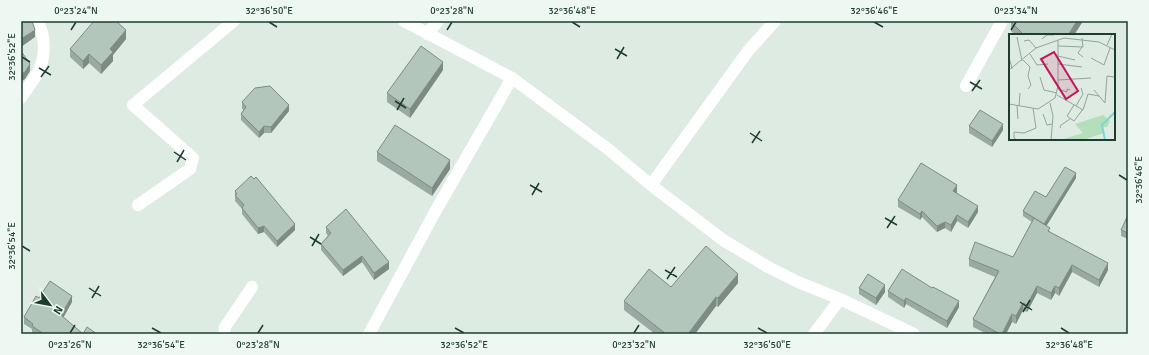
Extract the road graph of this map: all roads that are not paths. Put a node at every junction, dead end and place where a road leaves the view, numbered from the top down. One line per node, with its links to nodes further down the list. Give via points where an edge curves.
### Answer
1 (37, 21): 10 (street, via 42,28 42,58 39,70)
2 (234, 21): 12 (street, via 133,105 193,158 190,169)
3 (404, 21): 7 (street)
4 (438, 21): 7 (street)
5 (775, 21): 11 (street, via 748,51)
6 (1002, 21): 9 (street)
7 (427, 34): 8 (street)
8 (512, 78): 11 (street, via 608,149); 16 (street)
9 (966, 86)
10 (21, 98)
11 (651, 185): 14 (street, via 724,240 768,267)
12 (138, 205)
13 (252, 287): 15 (street, via 225,327)
14 (840, 299): 17 (street); 18 (street)
15 (224, 334)
16 (369, 334)
17 (814, 334)
18 (914, 334)

